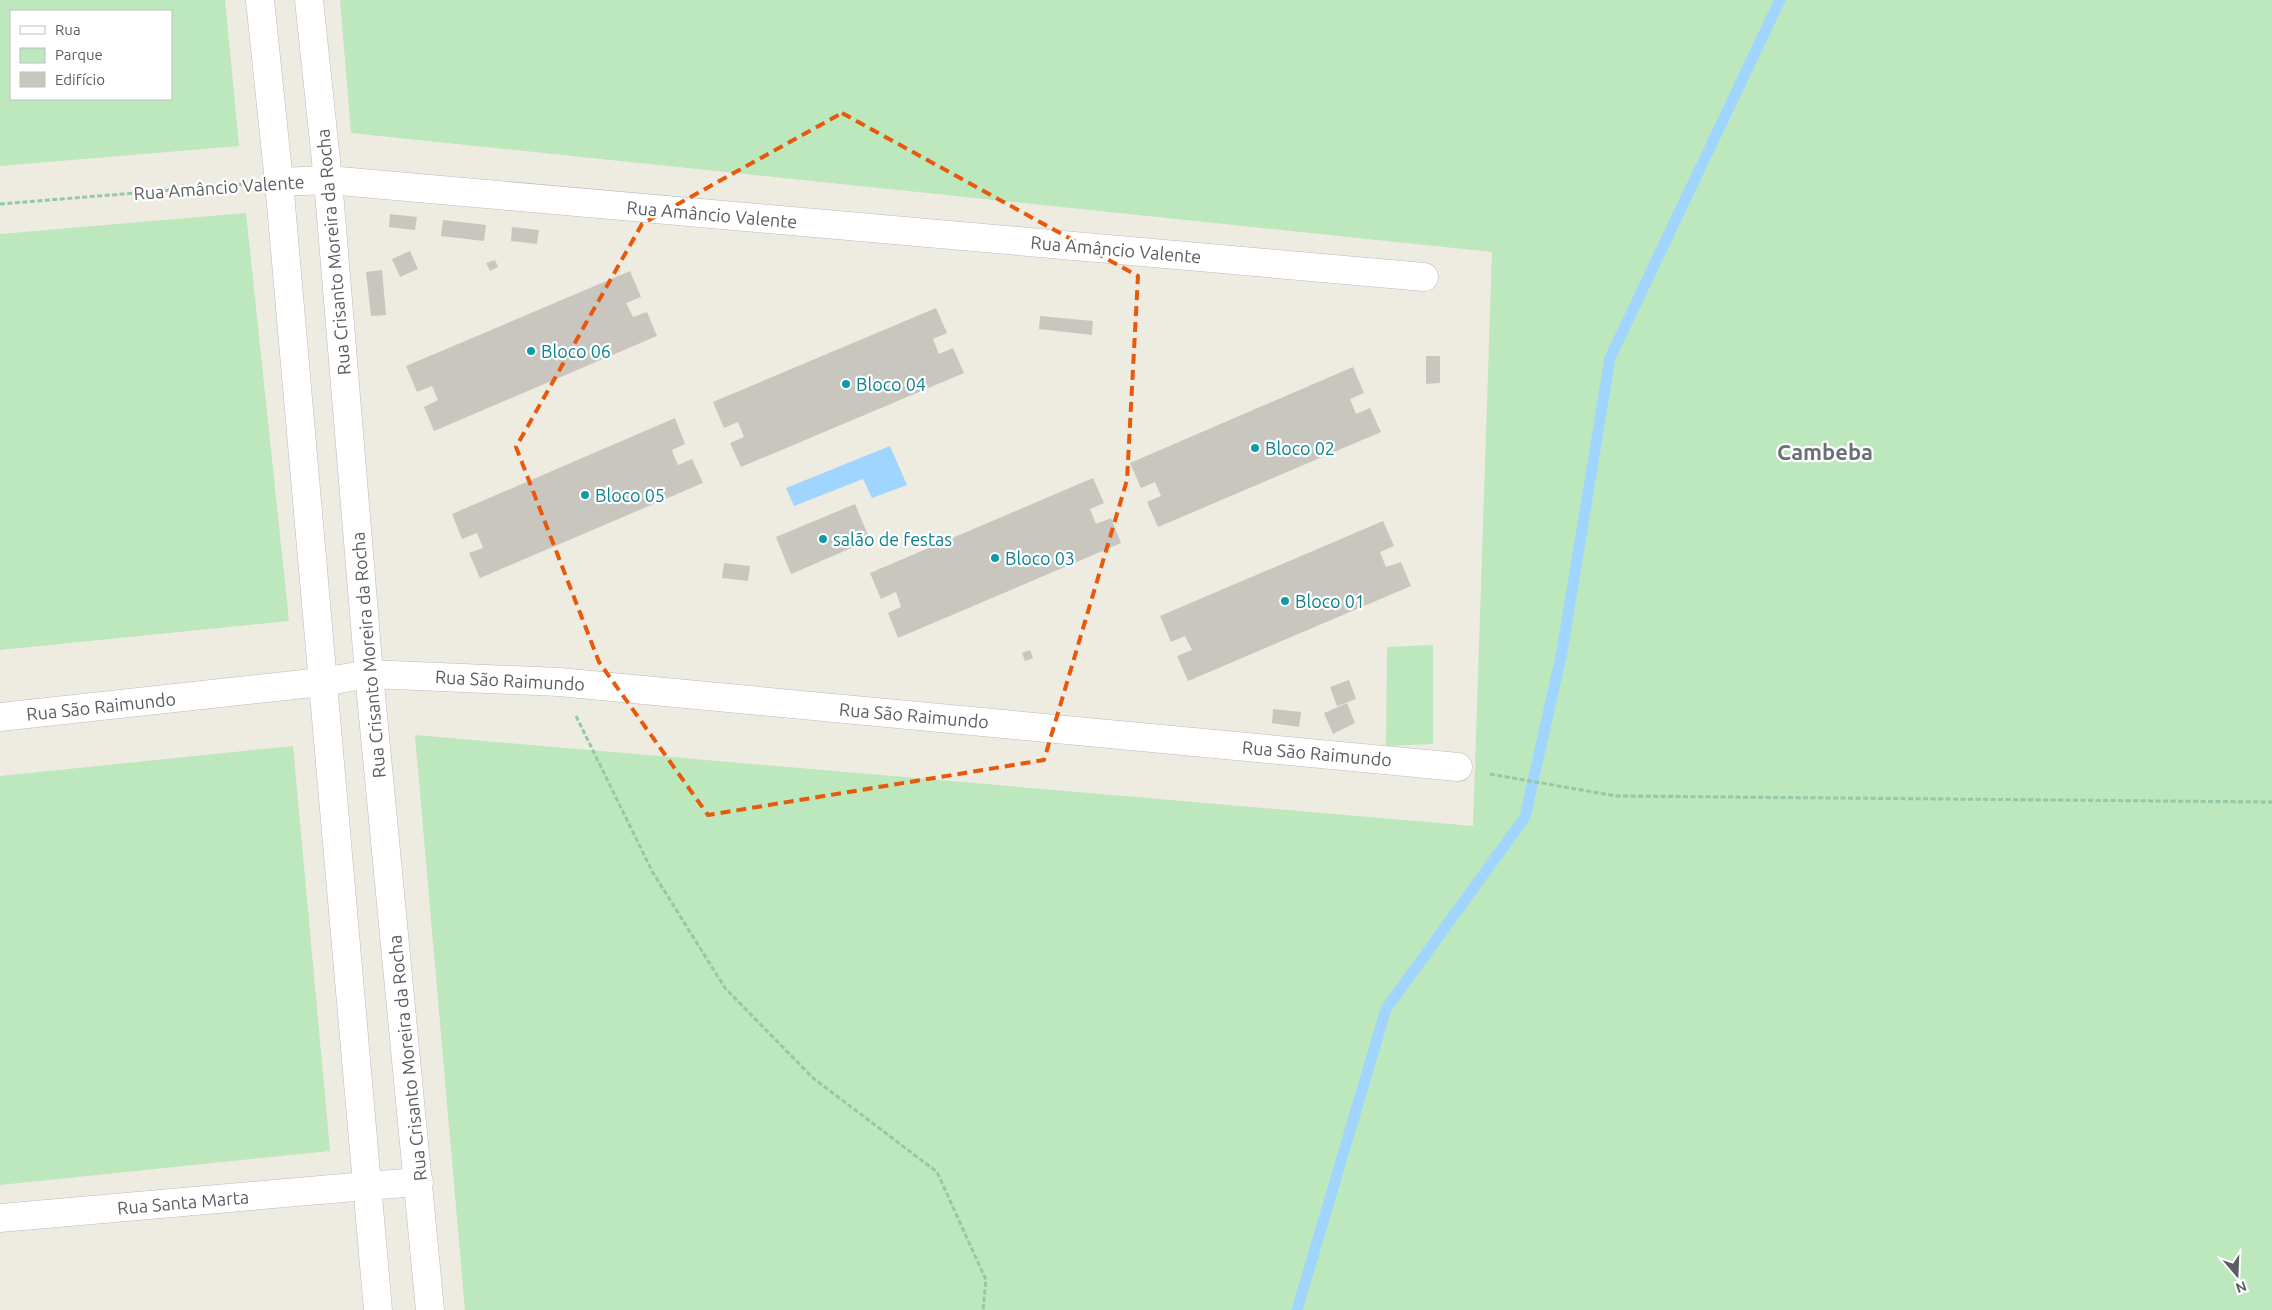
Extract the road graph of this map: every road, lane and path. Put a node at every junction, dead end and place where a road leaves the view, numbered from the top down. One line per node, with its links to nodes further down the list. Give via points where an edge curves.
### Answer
1 (260, 0): 4 (street)
2 (309, 0): 3 (street, Rua Crisanto Moreira da Rocha)
3 (328, 180): 4 (street, Rua Amâncio Valente); 6 (street, Rua Amâncio Valente); 7 (street, Rua Crisanto Moreira da Rocha)
4 (279, 182): 5 (path, Rua Amâncio Valente); 8 (street)
5 (0, 204)
6 (1424, 277)
7 (369, 674): 8 (street, Rua São Raimundo); 9 (street, Rua São Raimundo); 13 (street, Rua Crisanto Moreira da Rocha)
8 (322, 682): 10 (street, Rua São Raimundo); 14 (street)
9 (559, 682): 11 (street, Rua São Raimundo); 18 (path, via 652,871 725,988 813,1078 937,1172 986,1280)
10 (0, 717)
11 (1470, 770): 12 (path, via 1616,796)
12 (2272, 802)
13 (419, 1182): 14 (street, Rua Santa Marta); 17 (street, Rua Crisanto Moreira da Rocha)
14 (366, 1186): 15 (street, Rua Santa Marta); 16 (street)
15 (0, 1218)
16 (378, 1310)
17 (430, 1310)
18 (983, 1310)

